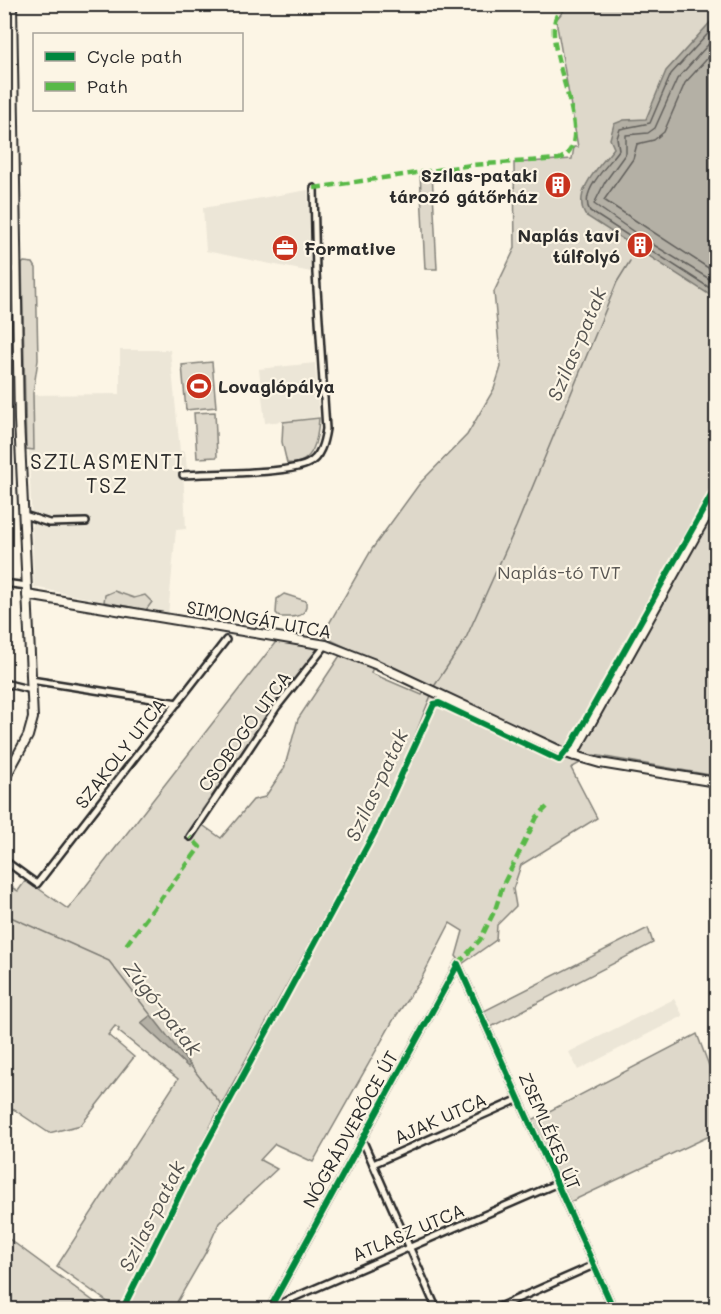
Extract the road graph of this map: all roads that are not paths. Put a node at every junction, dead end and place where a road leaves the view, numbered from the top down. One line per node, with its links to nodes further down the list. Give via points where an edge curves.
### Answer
1 (12, 4): 3 (main road)
2 (314, 188): 5 (street, via 324,443 309,464)
3 (17, 269): 4 (street); 7 (main road)
4 (4, 270)
5 (183, 475)
6 (717, 500): 17 (street)
7 (24, 515): 8 (street, via 49,523); 10 (main road)
8 (86, 522)
9 (4, 583): 10 (street, SIMONGÁT UTCA)
10 (27, 591): 12 (main road, SIMONGÁT UTCA); 13 (main road)
11 (226, 640): 16 (street, SZAKOLY UTCA)
12 (326, 645): 17 (main road, SIMONGÁT UTCA); 22 (street, CSOBOGÓ UTCA, via 276,708)
13 (31, 680): 15 (main road); 16 (street)
14 (4, 683): 15 (street)
15 (32, 690): 19 (main road, via 31,728)
16 (178, 703): 23 (street, SZAKOLY UTCA, via 37,884)
17 (573, 756): 21 (main road, SIMONGÁT UTCA)
18 (4, 760): 19 (street)
19 (14, 763): 20 (main road)
20 (4, 780)
21 (717, 782)
22 (190, 837)
23 (4, 860)
24 (458, 964): 25 (street, ZSEMLÉKES ÚT); 26 (street, NÓGRÁDVERŐCE ÚT)
25 (519, 1099): 27 (street, AJAK UTCA); 28 (street, ZSEMLÉKES ÚT)
26 (362, 1139): 27 (street); 31 (street, NÓGRÁDVERŐCE ÚT)
27 (373, 1164): 29 (street)
28 (558, 1183): 29 (street, ATLASZ UTCA); 30 (street, ZSEMLÉKES ÚT)
29 (410, 1247): 31 (street, ATLASZ UTCA); 32 (street)
30 (594, 1265): 33 (street); 34 (street, ZSEMLÉKES ÚT)
31 (270, 1309)
32 (437, 1310)
33 (492, 1310)
34 (614, 1310)

